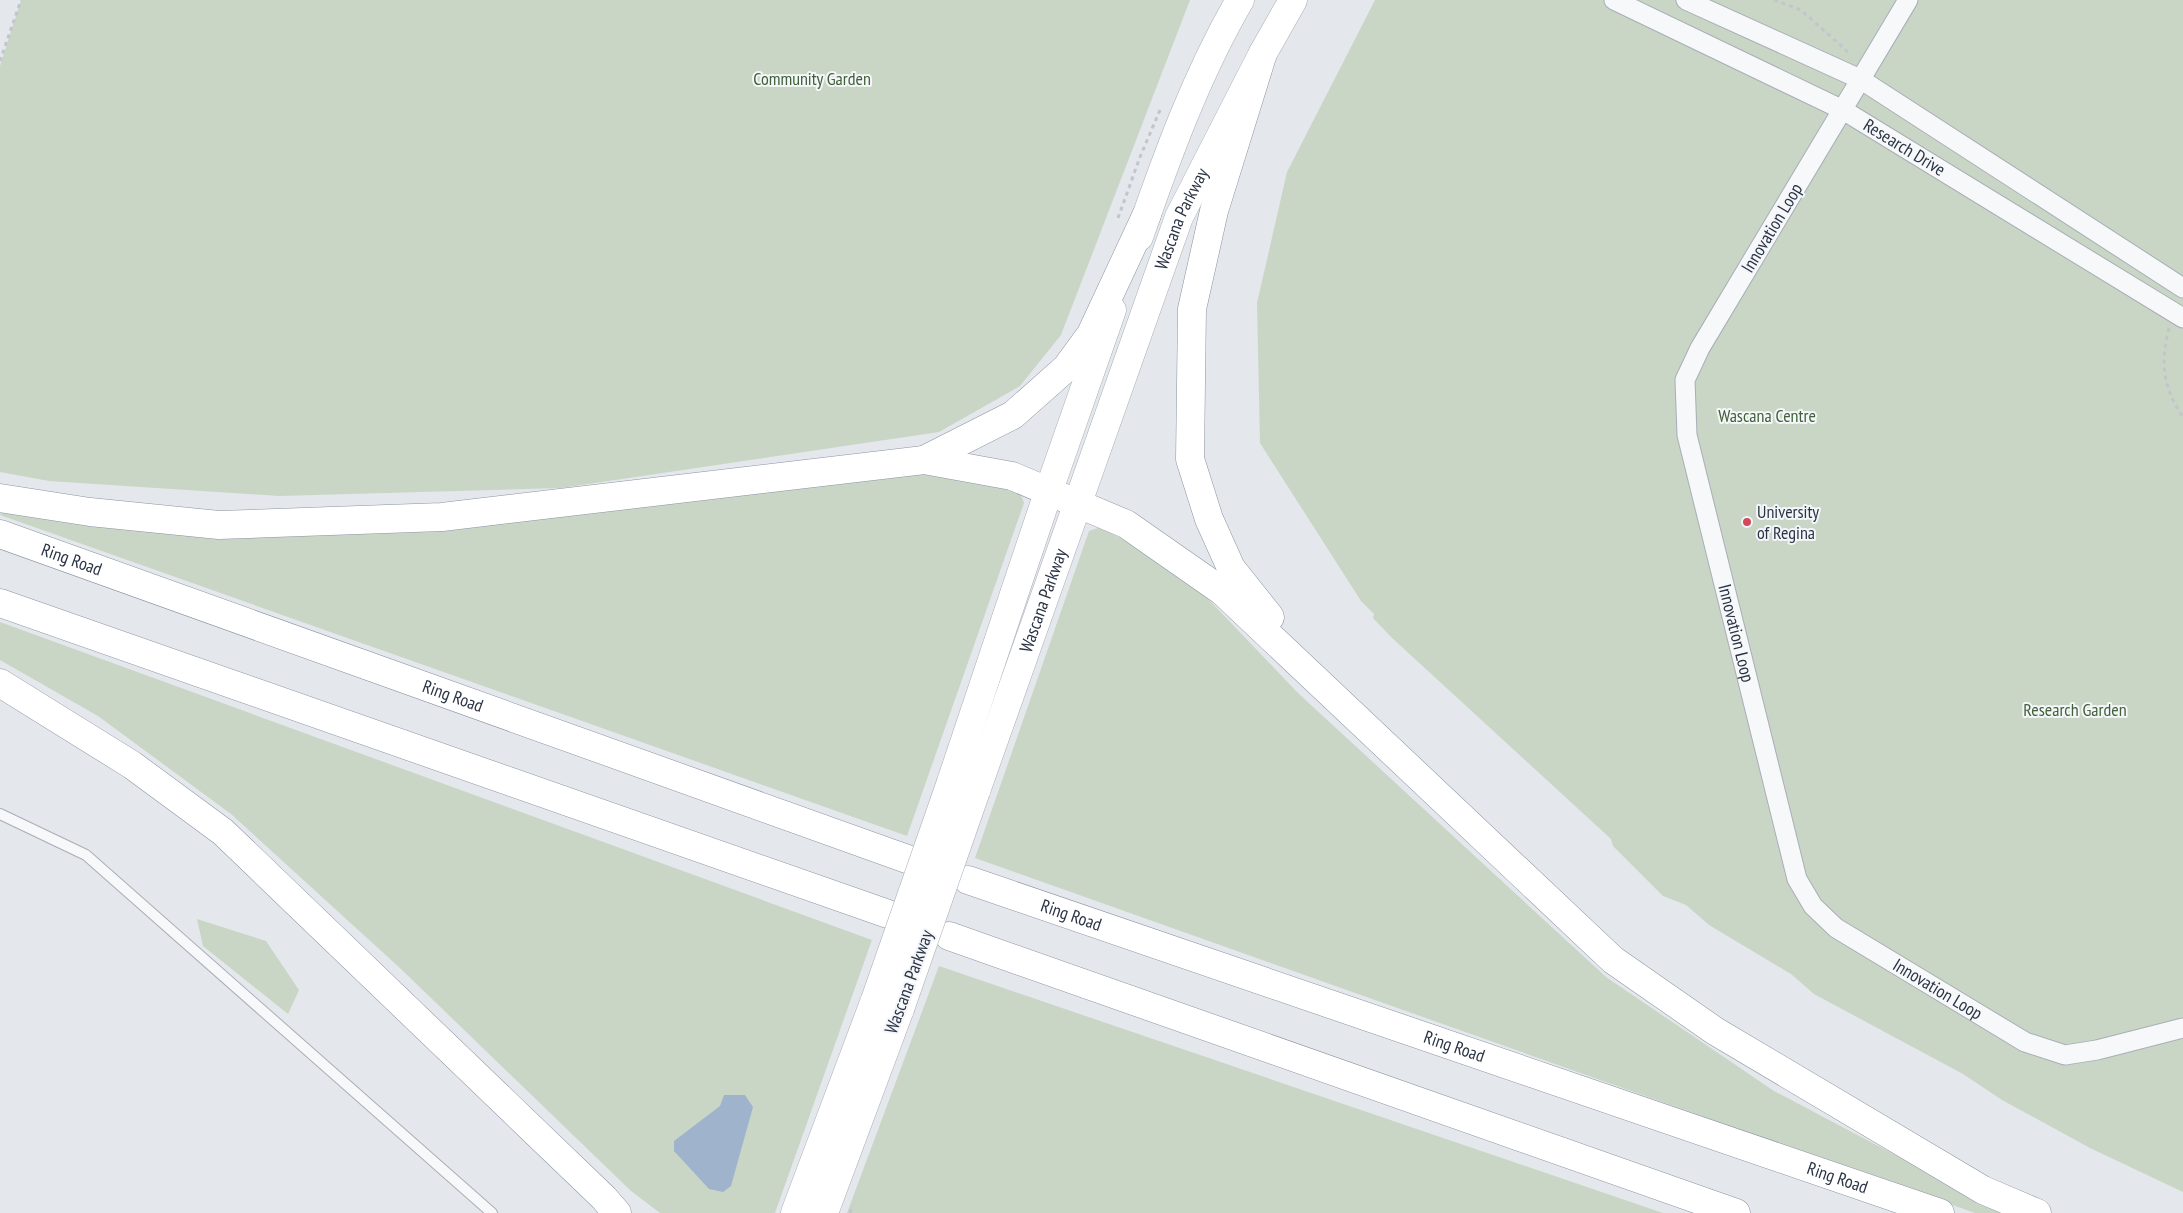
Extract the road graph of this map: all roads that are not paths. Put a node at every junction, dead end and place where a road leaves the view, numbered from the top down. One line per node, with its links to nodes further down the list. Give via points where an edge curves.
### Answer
1 (1240, 0): 9 (main road, Wascana Parkway, via 1199,81)
2 (1614, 0): 8 (street, Research Drive)
3 (1686, 0): 7 (street, Research Drive)
4 (1908, 0): 7 (street, Innovation Loop)
5 (1294, 4): 6 (main road, Wascana Parkway)
6 (1263, 53): 15 (main road, Wascana Parkway, via 1179,217); 19 (main road, via 1214,211 1192,309 1190,459 1209,519 1231,568)
7 (1860, 79): 8 (street, Innovation Loop); 10 (street, Research Drive)
8 (1844, 110): 11 (street, Research Drive); 26 (street, Innovation Loop, via 1700,348 1685,380 1687,435 1797,880 1814,906 1836,928 2025,1042 2065,1055)
9 (1147, 214): 12 (main road, via 1091,334 1066,368 1013,415); 13 (main road, Wascana Parkway)
10 (2183, 288)
11 (2176, 323)
12 (924, 460): 13 (main road, via 1012,476); 14 (main road, via 442,517 220,525 90,512)
13 (1048, 490): 15 (main road); 25 (main road, Wascana Parkway, bridge, via 951,782)
14 (0, 498)
15 (1080, 504): 19 (main road, via 1126,524 1222,591); 25 (main road, Wascana Parkway, bridge, via 976,791)
16 (0, 534): 21 (main road, Ring Road)
17 (0, 603): 23 (main road)
18 (0, 683): 27 (main road, via 132,765 223,832)
19 (1336, 698): 33 (main road, via 1613,960 1715,1032 1984,1190)
20 (0, 814): 28 (lane, via 86,855)
21 (907, 859)
22 (968, 880): 32 (main road, Ring Road)
23 (888, 914)
24 (949, 936): 31 (main road)
25 (887, 1004): 29 (main road, Wascana Parkway); 30 (main road, Wascana Parkway)
26 (2183, 1028)
27 (616, 1208)
28 (492, 1213)
29 (795, 1213)
30 (824, 1213)
31 (1736, 1213)
32 (1940, 1213)
33 (2037, 1213)

